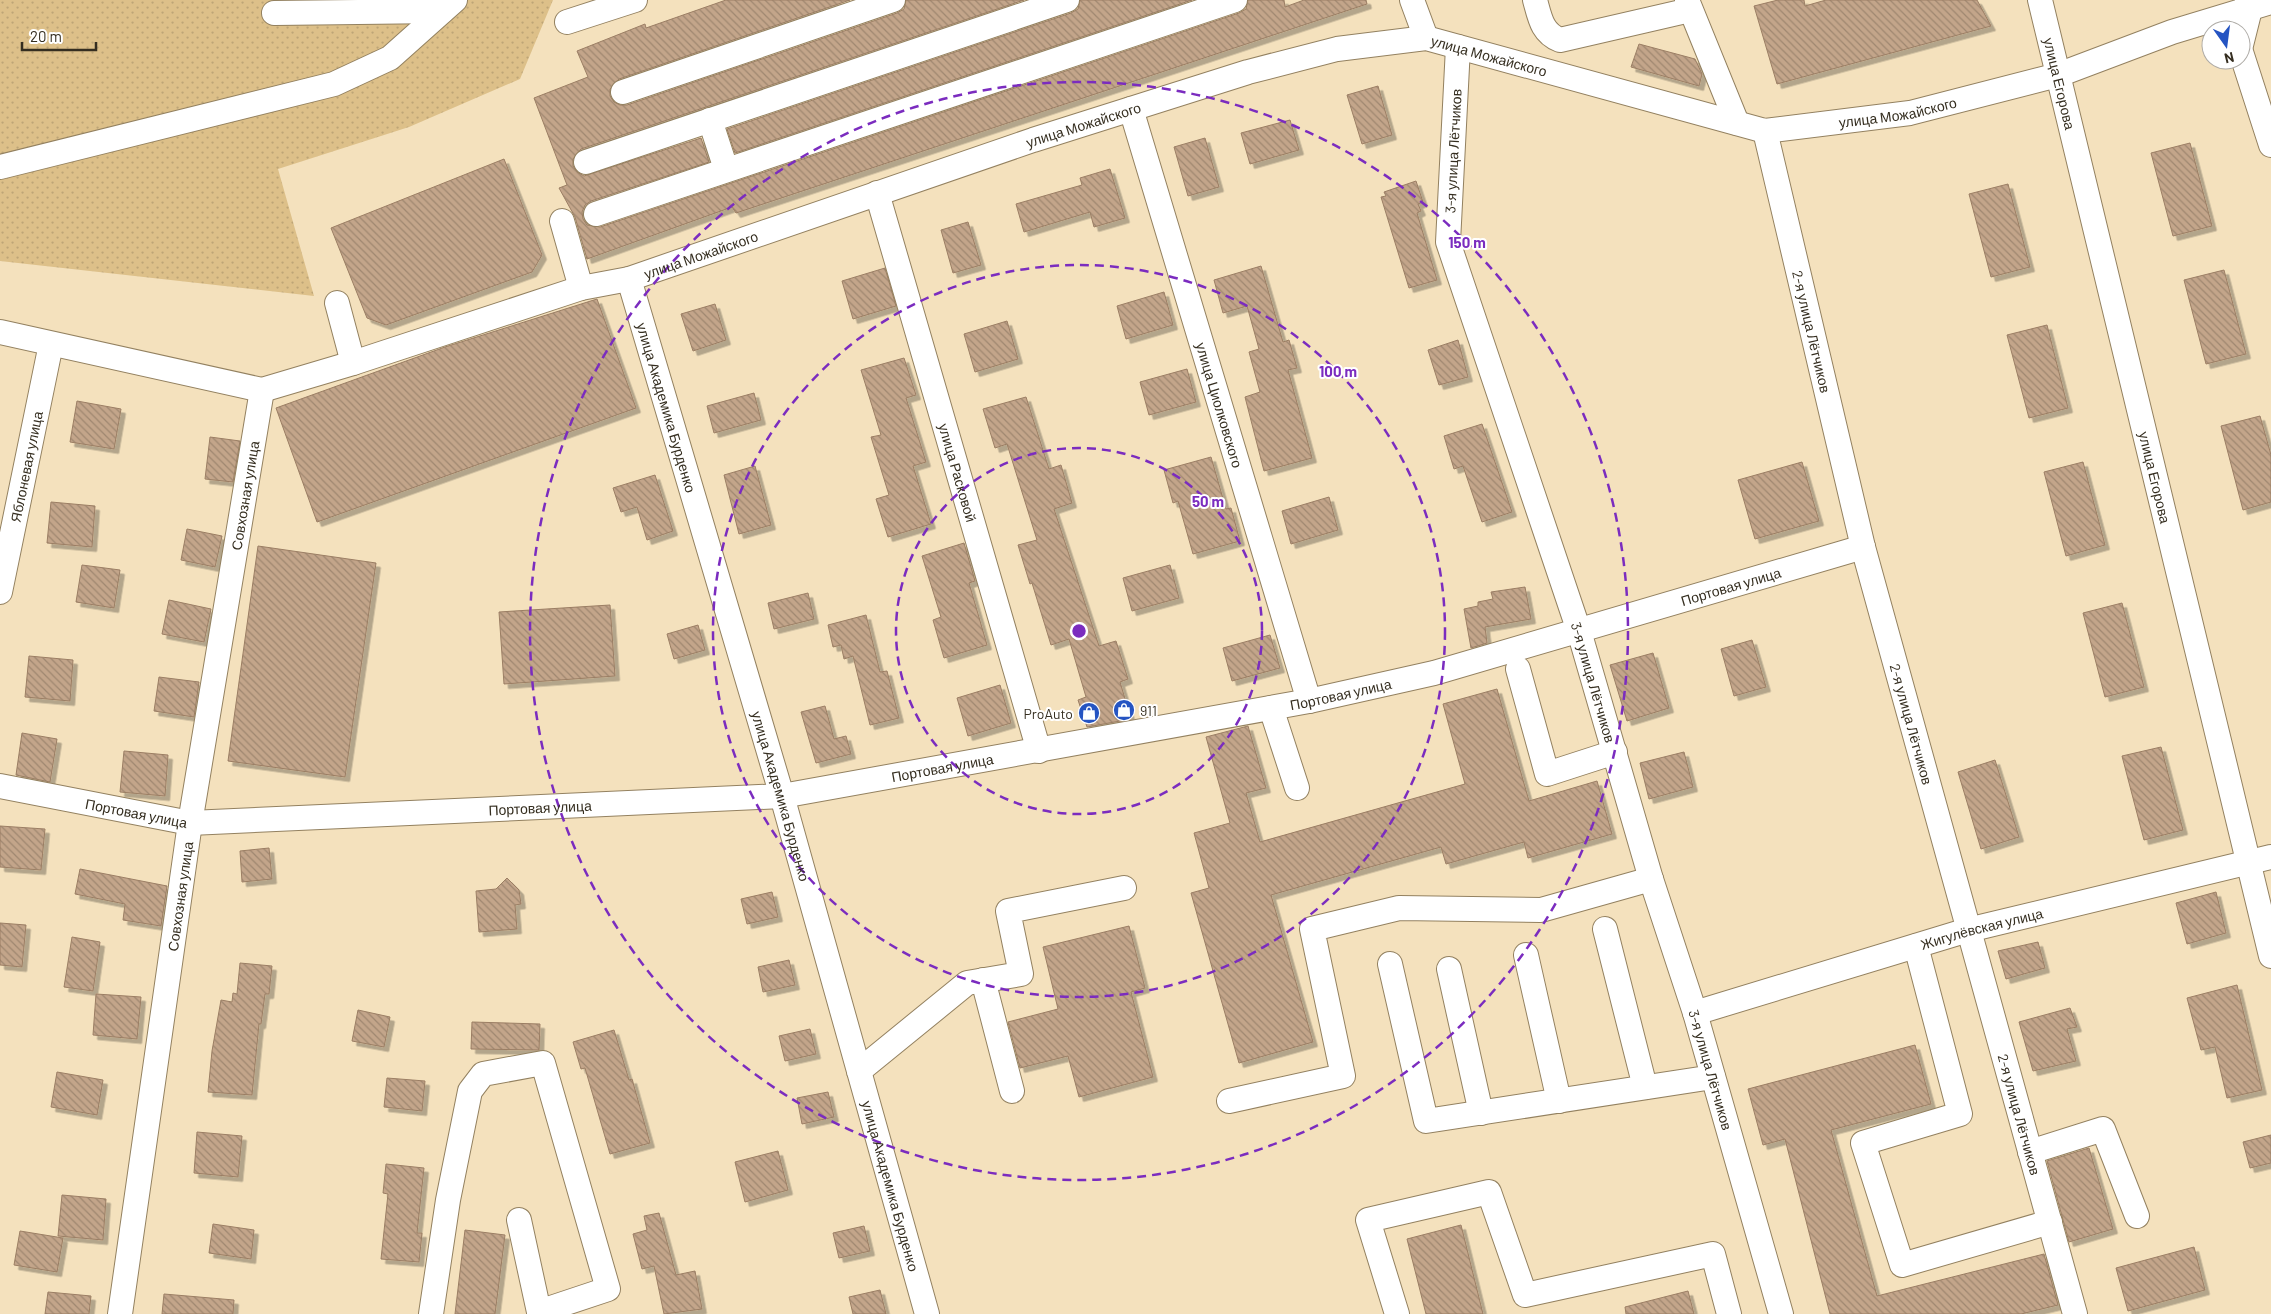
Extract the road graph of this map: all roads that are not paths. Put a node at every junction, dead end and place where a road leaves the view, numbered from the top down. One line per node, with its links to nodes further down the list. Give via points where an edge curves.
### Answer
1 (634, 0): 13 (street)
2 (893, 0): 18 (street)
3 (1067, 0): 20 (street)
4 (1235, 0): 26 (street)
5 (1412, 0): 14 (street)
6 (1535, 0): 9 (street, via 1543,28 1560,40)
7 (2040, 0): 17 (street, улица Егорова)
8 (2256, 4): 12 (street); 17 (street, улица Можайского)
9 (1688, 5): 21 (street)
10 (449, 6): 11 (street); 25 (street, via 390,58 334,84)
11 (274, 13)
12 (2250, 20)
13 (568, 22)
14 (1426, 38): 15 (street, улица Можайского); 19 (street, улица Можайского, via 1337,49 1248,72)
15 (1458, 47): 21 (street, улица Можайского); 39 (street, 3-я улица Лётчиков, via 1448,242)
16 (2247, 70): 23 (street)
17 (2058, 75): 22 (street, улица Можайского, via 1910,112); 49 (street, улица Егорова)
18 (624, 92)
19 (1131, 109): 27 (street, улица Можайского); 41 (street, улица Циолковского)
20 (710, 120): 24 (street); 26 (street)
21 (1737, 123): 22 (street, улица Можайского)
22 (1765, 131): 37 (street, 2-я улица Лётчиков)
23 (2271, 145)
24 (586, 162)
25 (0, 167)
26 (726, 170): 28 (street)
27 (877, 194): 30 (street, улица Можайского); 43 (street, улица Расковой)
28 (596, 214)
29 (562, 220): 31 (street)
30 (629, 279): 31 (street, улица Можайского); 47 (street, улица Академика Бурденко)
31 (581, 288): 35 (street, улица Можайского)
32 (337, 303): 35 (street)
33 (0, 332): 34 (street)
34 (52, 344): 36 (street); 38 (street, Яблоневая улица)
35 (353, 363): 36 (street, улица Можайского)
36 (262, 390): 48 (street, Совхозная улица)
37 (1863, 547): 39 (street, Портовая улица); 53 (street, 2-я улица Лётчиков)
38 (0, 592)
39 (1579, 631): 41 (street, Портовая улица, via 1434,673); 44 (street, 3-я улица Лётчиков)
40 (1518, 669): 44 (street, via 1547,774)
41 (1309, 701): 42 (street, Портовая улица)
42 (1272, 708): 43 (street, Портовая улица); 46 (street)
43 (1039, 751): 47 (street, Портовая улица)
44 (1615, 752): 50 (street, 3-я улица Лётчиков)
45 (0, 786): 48 (street, Портовая улица)
46 (1297, 788)
47 (782, 796): 48 (street, Портовая улица); 61 (street, улица Академика Бурденко)
48 (190, 823): 73 (street, Совхозная улица)
49 (2260, 860): 53 (street, Жигулёвская улица); 56 (street, улица Егорова)
50 (1651, 879): 60 (street, 3-я улица Лётчиков); 65 (street, via 1541,910 1399,908 1312,929 1343,1076)
51 (1124, 888): 59 (street, via 1008,911 1021,974)
52 (1605, 929): 63 (street)
53 (1968, 930): 54 (street, Жигулёвская улица); 68 (street, 2-я улица Лётчиков)
54 (1916, 946): 60 (street, Жигулёвская улица); 71 (street, via 1960,1114 1863,1144 1902,1266)
55 (1526, 955): 66 (street)
56 (2271, 956)
57 (1390, 964): 67 (street, via 1426,1121)
58 (1449, 969): 67 (street)
59 (983, 980): 61 (street, via 967,983); 64 (street)
60 (1695, 1013): 62 (street, 3-я улица Лётчиков)
61 (859, 1071): 75 (street, улица Академика Бурденко)
62 (1713, 1077): 63 (street); 78 (street, 3-я улица Лётчиков)
63 (1645, 1087): 66 (street)
64 (1012, 1091)
65 (1230, 1101)
66 (1559, 1101): 67 (street)
67 (1481, 1113)
68 (2030, 1152): 69 (street, via 2103,1129); 71 (street, 2-я улица Лётчиков)
69 (2137, 1216)
70 (519, 1220): 72 (street)
71 (2050, 1222): 79 (street, 2-я улица Лётчиков)
72 (539, 1313): 74 (street, via 608,1289 543,1063 483,1074 470,1092 448,1200)
73 (120, 1314)
74 (431, 1314)
75 (927, 1314)
76 (1397, 1314): 77 (street, via 1368,1220 1489,1192 1525,1294 1713,1254)
77 (1729, 1314)
78 (1781, 1314)
79 (2075, 1314)

